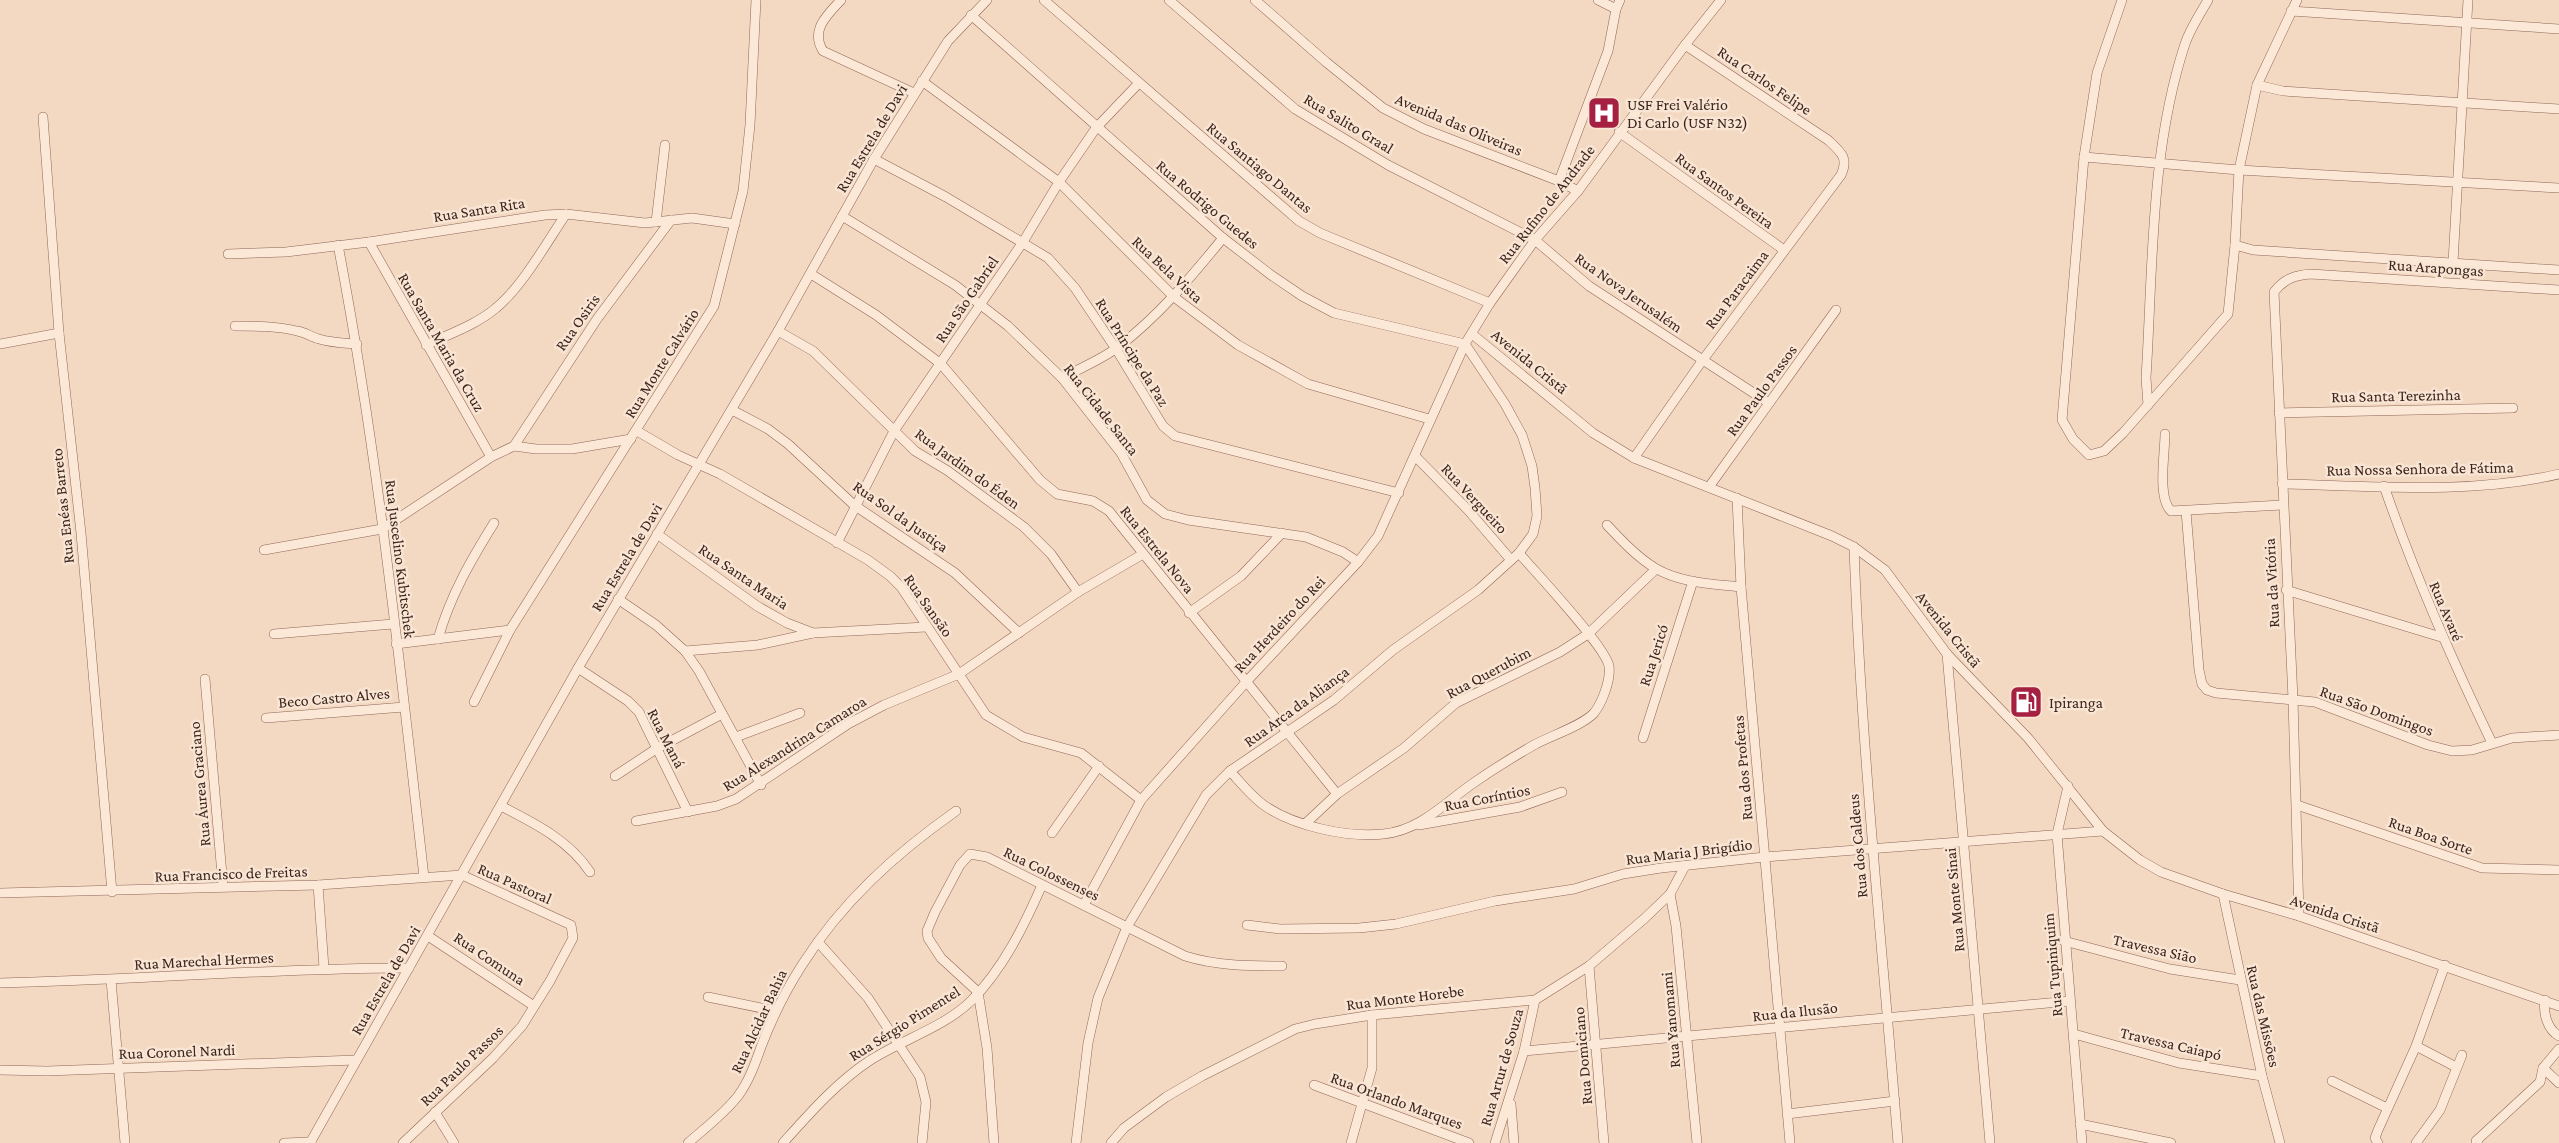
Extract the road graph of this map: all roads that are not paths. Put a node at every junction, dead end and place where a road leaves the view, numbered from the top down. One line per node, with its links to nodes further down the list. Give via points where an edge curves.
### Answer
1 (756, 0): 43 (street, Rua Monte Calvário, via 750,125)
2 (841, 0): 22 (street, via 819,26 823,51)
3 (987, 0): 15 (street, Rua Estrela de Davi)
4 (1044, 0): 20 (street, Rua Santiago Dantas)
5 (1169, 0): 45 (street, Rua Salito Graal, via 1295,109 1388,165)
6 (1255, 0): 34 (street, Avenida das Oliveiras, via 1383,108 1424,129)
7 (1598, 0): 13 (street)
8 (1721, 0): 18 (street, Rua Rufino de Andrade)
9 (2122, 0): 30 (street, via 2097,73)
10 (2208, 0): 32 (street, via 2185,43 2164,125)
11 (2296, 0): 14 (street)
12 (2468, 0): 16 (street)
13 (1618, 4): 34 (street, via 1608,51)
14 (2291, 11): 16 (street); 21 (street)
15 (970, 15): 19 (street, Rua Estrela de Davi); 26 (street, Rua Rodrigo Guedes)
16 (2467, 21): 17 (street); 23 (street)
17 (2559, 29)
18 (1685, 45): 27 (street, Rua Rufino de Andrade); 28 (street, Rua Carlos Felipe)
19 (922, 81): 22 (street, Rua Estrela de Davi); 35 (street, Rua Bela Vista)
20 (1138, 84): 26 (street, Rua São Gabriel); 59 (street, Rua Santiago Dantas, via 1299,221)
21 (2257, 85): 23 (street, via 2283,91); 33 (street)
22 (914, 93): 31 (street, Rua Estrela de Davi)
23 (2462, 102): 24 (street); 36 (street)
24 (2559, 108)
25 (43, 117): 63 (street, Rua Enéas Barreto)
26 (1096, 128): 35 (street, Rua São Gabriel); 44 (street, Rua Rodrigo Guedes)
27 (1619, 132): 38 (street, Rua Rufino de Andrade); 50 (street, Rua Santos Pereira)
28 (1828, 140): 50 (street, Rua Paracaima, via 1841,151 1845,166)
29 (665, 145): 42 (street)
30 (2084, 157): 32 (street); 74 (street, via 2062,420 2089,455 2104,450)
31 (874, 159): 40 (street, Rua Estrela de Davi); 47 (street, Rua Príncipe da Paz)
32 (2159, 163): 33 (street); 74 (street, via 2146,378)
33 (2239, 170): 36 (street); 49 (street)
34 (1559, 181): 38 (street, Avenida das Oliveiras)
35 (1059, 182): 47 (street, Rua São Gabriel); 57 (street, Rua Bela Vista)
36 (2457, 182): 37 (street); 52 (street)
37 (2559, 188)
38 (1578, 191): 45 (street, Rua Rufino de Andrade)
39 (566, 214): 42 (street, Rua Santa Rita, via 617,222); 46 (street, Rua Santa Rita, via 522,217); 68 (street, via 497,308)
40 (842, 216): 54 (street, Rua Estrela de Davi); 58 (street, Rua Cidade Santa)
41 (671, 220): 42 (street, Rua Santa Rita); 43 (street, Rua Santa Rita, via 714,219); 82 (street, Rua Osiris, via 597,319)
42 (656, 222)
43 (735, 224): 81 (street, Rua Monte Calvário, via 714,306)
44 (1223, 238): 57 (street); 67 (street, Rua Rodrigo Guedes, via 1302,296 1334,313)
45 (1535, 240): 59 (street, Rua Rufino de Andrade); 70 (street, Rua Nova Jerusalém, via 1590,286)
46 (369, 242): 48 (street, Rua Santa Rita); 68 (street, Rua Santa Maria da Cruz)
47 (1023, 242): 58 (street, Rua São Gabriel); 69 (street, Rua Príncipe da Paz, via 1048,258 1068,281)
48 (338, 245): 51 (street, Rua Santa Rita); 66 (street, Rua Juscelino Kubitschek)
49 (2235, 245): 52 (street, via 2253,250); 74 (street, via 2228,314)
50 (1784, 250): 70 (street, Rua Paracaima)
51 (228, 255)
52 (2453, 262): 53 (street)
53 (2559, 270)
54 (811, 274): 62 (street, Rua Estrela de Davi); 71 (street, Rua Estrela Nova, via 876,315)
55 (2311, 274): 56 (street, Rua Arapongas); 77 (street, Rua da Vitória, via 2287,279 2274,292)
56 (2559, 290)
57 (1174, 297): 69 (street); 78 (street, Rua Bela Vista, via 1238,345 1308,384)
58 (980, 303): 71 (street, Rua São Gabriel); 72 (street, Rua Cidade Santa)
59 (1490, 303): 64 (street, Rua Rufino de Andrade)
60 (1836, 310): 73 (street, Rua Paulo Passos)
61 (235, 326): 66 (street, via 281,328 332,342)
62 (778, 331): 76 (street, Rua Estrela de Davi); 79 (street, Rua Jardim do Éden, via 813,351)
63 (59, 333): 65 (street); 172 (street, Rua Enéas Barreto, via 81,533)
64 (1472, 334): 67 (street, Rua Rufino de Andrade); 85 (street, Avenida Cristã, via 1593,432)
65 (0, 344)
66 (357, 344): 98 (street, Rua Juscelino Kubitschek)
67 (1465, 344): 78 (street, Rua Herdeiro do Rei); 104 (street, Rua Arca da Aliança, via 1505,404 1522,435 1532,466 1537,516 1533,534)
68 (426, 345): 84 (street, Rua Santa Maria da Cruz)
69 (1116, 349): 72 (street); 91 (street, Rua Príncipe da Paz, via 1163,426 1175,436)
70 (1701, 361): 73 (street, Rua Nova Jerusalém); 85 (street, Rua Paracaima)
71 (941, 364): 79 (street, Rua São Gabriel); 105 (street, Rua Estrela Nova, via 1040,480 1057,494 1093,501 1109,511)
72 (1062, 378): 99 (street, Rua Cidade Santa, via 1120,453 1148,500 1165,514)
73 (1770, 404): 89 (street, Rua Paulo Passos)
74 (2148, 405)
75 (2513, 408): 77 (street, Rua Santa Terezinha)
76 (732, 410): 86 (street, Rua Estrela de Davi); 93 (street, Rua Sol da Justiça, via 788,444)
77 (2279, 413): 88 (street, Rua da Vitória)
78 (1429, 419): 83 (street, Rua Herdeiro do Rei)
79 (894, 431): 93 (street, Rua São Gabriel); 112 (street, Rua Jardim do Éden, via 915,451 1024,527 1051,554)
80 (2165, 434): 95 (street, via 2164,501 2171,511)
81 (634, 435): 82 (street, via 572,449); 86 (street, Rua Sansão); 117 (street, Rua Monte Calvário)
82 (514, 446): 84 (street)
83 (1415, 456): 91 (street, Rua Herdeiro do Rei); 106 (street, Rua Vergueiro)
84 (490, 457): 98 (street)
85 (1634, 458): 89 (street, Avenida Cristã)
86 (699, 464): 100 (street, Rua Estrela de Davi); 101 (street, Rua Sansão)
87 (2559, 474): 90 (street, Rua Nossa Senhora de Fátima, via 2519,482 2461,486)
88 (2282, 484): 90 (street, Rua Nossa Senhora de Fátima); 94 (street, Rua da Vitória)
89 (1709, 486): 92 (street, Avenida Cristã)
90 (2384, 486): 122 (street, Rua Avaré)
91 (1399, 493): 107 (street, Rua Herdeiro do Rei, via 1378,536)
92 (1737, 498): 102 (street, Avenida Cristã); 110 (street, Rua dos Profetas)
93 (854, 505): 101 (street, Rua São Gabriel); 119 (street, Rua Sol da Justiça, via 955,573)
94 (2282, 505): 95 (street); 111 (street, Rua da Vitória)
95 (2186, 511): 131 (street, Rua São Domingos, via 2202,684 2216,693)
96 (494, 523): 123 (street, via 456,588)
97 (1606, 525): 108 (street)
98 (382, 529): 103 (street); 115 (street, Rua Juscelino Kubitschek)
99 (1282, 533): 107 (street, Rua Cidade Santa, via 1325,544); 114 (street, via 1241,576)
100 (657, 534): 113 (street, Rua Estrela de Davi); 118 (street, Rua Santa Maria, via 757,606)
101 (837, 543): 116 (street, Rua Sansão, via 890,576)
102 (1854, 547): 126 (street, Avenida Cristã, via 1885,570); 162 (street, Rua dos Caldeus)
103 (264, 550)
104 (1519, 553): 106 (street, Rua Arca da Aliança); 121 (street)
105 (1143, 554): 112 (street, Rua Alexandrina Camaroa); 114 (street, Rua Estrela Nova)
106 (1511, 560): 137 (street, Rua Arca da Aliança, via 1469,597)
107 (1358, 562): 130 (street, Rua Herdeiro do Rei)
108 (1656, 569): 109 (street); 121 (street, Rua Querubim)
109 (1693, 581): 110 (street); 140 (street, Rua Jericó)
110 (1741, 587): 163 (street, Rua dos Profetas)
111 (2286, 590): 122 (street); 131 (street, Rua da Vitória)
112 (1078, 592): 119 (street, Rua Alexandrina Camaroa)
113 (618, 599): 125 (street); 127 (street, Rua Estrela de Davi)
114 (1190, 613): 130 (street, Rua Estrela Nova)
115 (393, 624): 120 (street); 124 (street, Rua Juscelino Kubitschek)
116 (926, 627): 118 (street, Rua Santa Maria); 128 (street, Rua Sansão)
117 (510, 630): 123 (street); 132 (street, Rua Monte Calvário)
118 (813, 633): 125 (street, via 758,645)
119 (1018, 633): 128 (street, Rua Alexandrina Camaroa)
120 (274, 634)
121 (1588, 634): 149 (street, Rua Querubim, via 1456,704 1404,748); 157 (street, via 1610,668 1606,688 1593,714 1520,753)
122 (2441, 637): 141 (street, Rua Avaré)
123 (438, 639): 124 (street)
124 (396, 644): 133 (street, Rua Juscelino Kubitschek)
125 (685, 651): 135 (street)
126 (1947, 654): 147 (street, Avenida Cristã); 161 (street, Rua Monte Sinai)
127 (578, 668): 142 (street, Rua Maná, via 628,700 639,712); 152 (street, Rua Estrela de Davi)
128 (959, 674): 143 (street, Rua Sansão, via 986,715 1023,737 1081,753); 146 (street, Rua Alexandrina Camaroa, via 848,724)
129 (205, 679): 171 (street, Rua Áurea Graciano)
130 (1246, 681): 137 (street, Rua Estrela Nova); 150 (street, Rua Herdeiro do Rei)
131 (2293, 699): 141 (street, Rua São Domingos, via 2325,706 2452,751); 151 (street, Rua da Vitória)
132 (474, 702)
133 (404, 706): 136 (street, Beco Castro Alves); 168 (street, Rua Juscelino Kubitschek)
134 (800, 713): 139 (street)
135 (722, 714): 139 (street); 142 (street)
136 (266, 718)
137 (1287, 732): 144 (street, Rua Arca da Aliança); 149 (street, Rua Estrela Nova)
138 (2559, 735): 141 (street, Rua São Domingos)
139 (736, 737): 146 (street)
140 (1642, 738)
141 (2492, 743)
142 (656, 749): 145 (street); 154 (street, Rua Maná)
143 (1099, 766): 150 (street, Rua Sansão); 159 (street)
144 (1230, 771): 156 (street, via 1263,805); 180 (street, Rua Arca da Aliança, via 1217,781 1190,818)
145 (615, 776)
146 (761, 785): 154 (street, Rua Alexandrina Camaroa, via 736,799)
147 (2068, 786): 158 (street, Avenida Cristã); 160 (street, Rua Tupiniquim)
148 (1562, 792): 157 (street, Rua Coríntios, via 1504,810)
149 (1337, 794): 156 (street, Rua Querubim)
150 (1141, 800): 176 (street, Rua Herdeiro do Rei)
151 (2297, 805): 165 (street, Rua Boa Sorte, via 2482,868); 177 (street, Rua da Vitória)
152 (501, 806): 166 (street, via 562,841); 167 (street, Rua Estrela de Davi)
153 (956, 811): 183 (street, Rua Alcidar Bahia, via 871,880 842,908)
154 (688, 812): 155 (street, Rua Alexandrina Camaroa)
155 (636, 821)
156 (1305, 824): 157 (street, via 1370,835)
157 (1416, 825)
158 (2103, 831): 160 (street, Rua Maria J Brigídio); 175 (street, Avenida Cristã, via 2161,873)
159 (1052, 833)
160 (2057, 834): 161 (street, Rua Maria J Brigídio); 182 (street, Rua Tupiniquim)
161 (1964, 843): 162 (street, Rua Maria J Brigídio); 199 (street, Rua Monte Sinai)
162 (1872, 848): 163 (street, Rua Maria J Brigídio); 202 (street, Rua dos Caldeus)
163 (1765, 857): 164 (street, Rua Maria J Brigídio); 203 (street, Rua dos Profetas)
164 (1685, 866): 174 (street, Rua Monte Horebe); 179 (street, Rua Maria J Brigídio, via 1623,874 1574,889 1495,901 1396,924 1359,928)
165 (2559, 870)
166 (590, 872)
167 (462, 875): 168 (street, Rua Francisco de Freitas); 178 (street, Rua Pastoral); 181 (street, Rua Estrela de Davi)
168 (424, 878): 169 (street, Rua Francisco de Freitas)
169 (318, 885): 171 (street, Rua Francisco de Freitas); 187 (street)
170 (1042, 885): 176 (street, Rua Colossenses); 192 (street, Rua Sérgio Pimentel, via 1017,937); 192 (street, Rua Colossenses, via 978,854 970,854 960,865 930,923 928,938 941,958)
171 (224, 886): 172 (street, Rua Francisco de Freitas)
172 (112, 892): 173 (street, Rua Francisco de Freitas)
173 (0, 893)
174 (1670, 894): 186 (street, Rua Monte Horebe); 205 (street, Rua Yanomami)
175 (2223, 894): 177 (street, Avenida Cristã); 190 (street, Rua das Missões)
176 (1084, 905): 180 (street, Rua Colossenses)
177 (2299, 916): 184 (street, Avenida Cristã)
178 (555, 918): 197 (street, Rua Paulo Passos, via 571,925 573,938)
179 (1247, 926)
180 (1127, 927): 185 (street, Rua Colossenses, via 1205,962); 238 (street, Rua Arca da Aliança, via 1092,1019)
181 (428, 936): 188 (street, Rua Estrela de Davi); 197 (street, Rua Comuna)
182 (2064, 941): 190 (street, Travessa Sião, via 2170,969); 196 (street, Rua Tupiniquim)
183 (818, 942): 200 (street, Rua Alcidar Bahia); 207 (street, via 868,998)
184 (2445, 965): 195 (street, Avenida Cristã); 209 (street)
185 (1282, 966)
186 (1590, 966): 194 (street, Rua Monte Horebe); 208 (street, Rua Domiciano)
187 (324, 968): 188 (street, Rua Marechal Hermes); 189 (street, Rua Marechal Hermes)
188 (409, 968): 213 (street, Rua Estrela de Davi)
189 (111, 980): 191 (street, Rua Marechal Hermes); 215 (street)
190 (2240, 980): 218 (street, Rua das Missões)
191 (0, 983)
192 (978, 992): 207 (street, Rua Sérgio Pimentel, via 949,1018); 237 (street, via 987,1048)
193 (708, 997): 200 (street)
194 (1535, 1000): 201 (street, Rua Monte Horebe); 211 (street, Rua Artur de Souza)
195 (2545, 1000): 198 (street, Avenida Cristã); 206 (street, via 2543,1013)
196 (2070, 1001): 199 (street, Rua da Ilusão); 204 (street, Rua Tupiniquim)
197 (534, 1006): 226 (street, Rua Paulo Passos, via 508,1042)
198 (2559, 1006)
199 (1978, 1010): 202 (street, Rua da Ilusão); 248 (street, Rua Monte Sinai)
200 (776, 1011): 234 (street, Rua Alcidar Bahia, via 754,1067 738,1095)
201 (1372, 1015): 224 (street, via 1373,1057); 239 (street, Rua Monte Horebe, via 1315,1024 1276,1037 1166,1097 1124,1128)
202 (1887, 1016): 203 (street, Rua da Ilusão); 223 (street, Rua dos Caldeus)
203 (1780, 1028): 205 (street, Rua da Ilusão); 227 (street, Rua dos Profetas)
204 (2074, 1034): 218 (street, Travessa Caiapó, via 2179,1063); 228 (street, Rua Tupiniquim)
205 (1687, 1035): 208 (street, Rua da Ilusão); 245 (street, Rua Yanomami)
206 (2559, 1036)
207 (899, 1044): 235 (street, Rua Sérgio Pimentel, via 848,1076); 236 (street, via 924,1090 926,1117)
208 (1596, 1044): 211 (street, Rua da Ilusão); 244 (street, Rua Domiciano)
209 (2416, 1046): 214 (street); 225 (street)
210 (2559, 1049): 216 (street)
211 (1524, 1051): 222 (street, Rua Artur de Souza)
212 (2462, 1055): 214 (street)
213 (356, 1060): 215 (street, Rua Coronel Nardi); 229 (street, Rua Estrela de Davi)
214 (2457, 1067): 253 (street, via 2440,1110)
215 (119, 1068): 217 (street, Rua Coronel Nardi); 230 (street)
216 (2543, 1068): 220 (street); 254 (street, via 2540,1082)
217 (0, 1071)
218 (2262, 1076): 251 (street, Rua das Missões)
219 (2332, 1081): 225 (street)
220 (2559, 1083)
221 (1314, 1085): 224 (street, Rua Orlando Marques)
222 (1510, 1098): 242 (street, Rua Artur de Souza); 243 (street)
223 (1895, 1101): 227 (street); 247 (street, Rua dos Caldeus)
224 (1363, 1104): 240 (street); 241 (street, Rua Orlando Marques)
225 (2387, 1108): 252 (street, via 2375,1138)
226 (435, 1112): 232 (street, Rua Paulo Passos); 233 (street)
227 (1787, 1114): 246 (street, Rua dos Profetas)
228 (2080, 1124): 249 (street, Rua Tupiniquim); 250 (street)
229 (311, 1142): 231 (street)
230 (125, 1143)
231 (284, 1143)
232 (404, 1143)
233 (454, 1143)
234 (688, 1143)
235 (783, 1143)
236 (922, 1143)
237 (994, 1143)
238 (1076, 1143)
239 (1111, 1143)
240 (1351, 1143)
241 (1470, 1143)
242 (1495, 1143)
243 (1514, 1143)
244 (1604, 1143)
245 (1697, 1143)
246 (1790, 1143)
247 (1898, 1143)
248 (1990, 1143)
249 (2082, 1143)
250 (2171, 1143)
251 (2280, 1143)
252 (2378, 1143)
253 (2416, 1143)
254 (2478, 1143)

